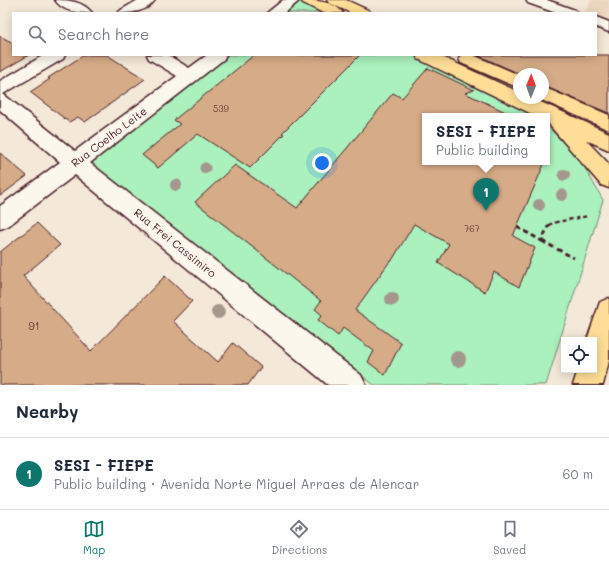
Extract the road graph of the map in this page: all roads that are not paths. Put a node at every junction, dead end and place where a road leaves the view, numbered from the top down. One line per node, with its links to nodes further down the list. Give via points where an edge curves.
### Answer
1 (62, 0): 8 (street)
2 (148, 0): 9 (street)
3 (293, 0): 10 (street)
4 (308, 0): 11 (main road)
5 (334, 0): 12 (main road)
6 (533, 0): 7 (street)
7 (563, 7)
8 (82, 12)
9 (128, 12)
10 (276, 12)
11 (333, 12)
12 (361, 12)
13 (597, 22): 14 (street)
14 (609, 27)
15 (55, 56): 22 (street)
16 (157, 56): 20 (street)
17 (217, 56): 20 (street, Rua Coelho Leite)
18 (426, 56): 25 (main road)
19 (460, 56): 21 (main road)
20 (190, 76): 29 (street, Rua Coelho Leite)
21 (513, 79)
22 (0, 89)
23 (549, 96): 27 (main road)
24 (0, 100): 29 (street, Rua Frei Cassimiro)
25 (547, 113)
26 (551, 115): 28 (main road); 30 (main road)
27 (609, 123)
28 (609, 142)
29 (75, 163): 31 (street, Rua Coelho Leite); 35 (street, Rua Frei Cassimiro)
30 (609, 179)
31 (0, 219)
32 (609, 311): 33 (main road)
33 (597, 353)
34 (591, 373): 36 (main road)
35 (351, 385)
36 (588, 385)

